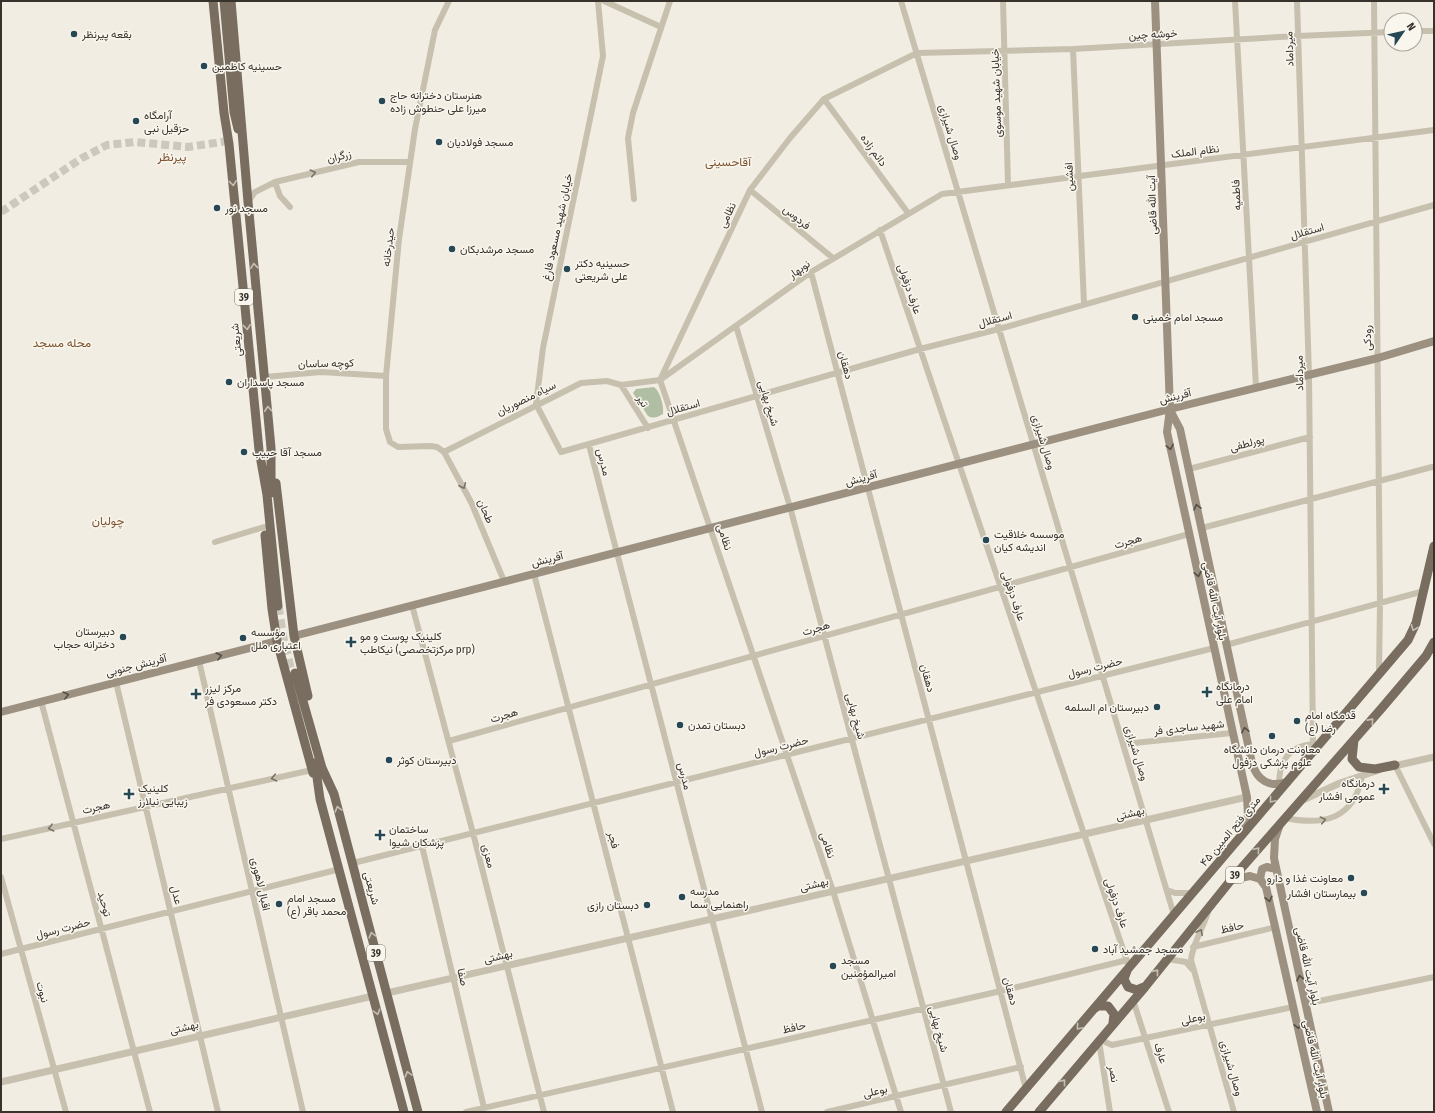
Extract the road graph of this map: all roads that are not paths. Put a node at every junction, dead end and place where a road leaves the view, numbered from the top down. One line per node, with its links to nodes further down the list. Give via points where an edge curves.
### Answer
1 (213, 1): 29 (main road, شریعتی)
2 (220, 1): 29 (main road, 39, via 230,112)
3 (224, 1): 30 (main road, 39, via 234,112)
4 (231, 1): 30 (main road)
5 (449, 1): 33 (street, حیدرخانه, via 435,30)
6 (598, 1): 66 (street, خیابان شهید مسعود فارغ, via 604,56 546,333)
7 (604, 1): 15 (street)
8 (670, 1): 15 (street)
9 (901, 1): 25 (street, وصال شیرازی)
10 (1003, 1): 24 (street, خیابان شهید موسوی)
11 (1155, 1): 22 (main road, آیت الله قاضی)
12 (1236, 1): 21 (street, فاطمیه)
13 (1297, 1): 20 (street, میرداماد)
14 (1374, 1): 19 (street, رودکی)
15 (661, 27): 40 (street, via 633,113 628,138)
16 (1434, 31): 18 (street)
17 (1383, 32): 19 (street, خوشه چین)
18 (1423, 32)
19 (1375, 33): 20 (street, خوشه چین); 28 (street, رودکی)
20 (1298, 36): 21 (street, خوشه چین); 31 (street, میرداماد)
21 (1238, 39): 22 (street, خوشه چین); 32 (street, فاطمیه)
22 (1157, 44): 23 (street, خوشه چین); 34 (main road, آیت الله قاضی)
23 (1073, 48): 24 (street, خوشه چین); 35 (street, افشین)
24 (1004, 50): 25 (street, خوشه چین); 37 (street, خیابان شهید موسوی)
25 (917, 53): 26 (street, نظامی); 39 (street, وصال شیرازی)
26 (824, 99): 38 (street, نظامی); 44 (street, دائم زاده)
27 (1434, 130): 28 (street, نظام الملک)
28 (1376, 138): 31 (street, نظام الملک); 45 (street, رودکی)
29 (229, 144): 73 (main road, شریعتی / 39, one-way to 73)
30 (243, 144): 41 (main road, 39)
31 (1302, 147): 32 (street, نظام الملک); 47 (street, میرداماد)
32 (1244, 155): 34 (street, نظام الملک); 48 (street, فاطمیه)
33 (410, 162): 36 (street, زرگران, one-way to 33, via 359,162); 60 (street, حیدرخانه, via 397,249)
34 (1161, 165): 35 (street, نظام الملک); 51 (main road, آیت الله قاضی)
35 (1079, 176): 37 (street, نظام الملک); 52 (street, افشین)
36 (275, 182): 41 (street, زرگران, via 255,192); 43 (street, via 280,196)
37 (1008, 185): 39 (street, نظام الملک)
38 (750, 190): 49 (street, فردوس); 62 (street, نظامی)
39 (958, 192): 44 (street, نوبهار, via 942,194); 54 (street, وصال شیرازی)
40 (634, 199)
41 (248, 202): 61 (main road, 39, one-way to 41)
42 (1434, 205): 45 (street, استقلال)
43 (290, 207)
44 (908, 213): 46 (street, نوبهار)
45 (1376, 221): 47 (street, استقلال); 57 (street, رودکی)
46 (880, 230): 49 (street, نوبهار); 56 (street, عارف دزفولی)
47 (1305, 242): 48 (street, استقلال); 59 (street, میرداماد)
48 (1250, 257): 51 (street, استقلال); 64 (street, فاطمیه)
49 (834, 258): 50 (street, نوبهار)
50 (811, 272): 53 (street, نوبهار); 58 (street, دهقان)
51 (1165, 281): 52 (street, استقلال); 67 (main road, آیت الله قاضی)
52 (1084, 304): 54 (street, استقلال)
53 (736, 326): 62 (street, نوبهار); 65 (street, شیخ بهایی)
54 (999, 329): 56 (street, استقلال); 71 (street, وصال شیرازی)
55 (1434, 341): 57 (main road, آفرینش)
56 (920, 349): 58 (street, استقلال); 75 (street, عارف دزفولی)
57 (1378, 358): 59 (main road, آفرینش); 78 (street, رودکی)
58 (838, 373): 65 (street, استقلال); 79 (street, دهقان)
59 (1309, 375): 64 (main road, آفرینش); 70 (street, میرداماد)
60 (386, 376): 61 (street, کوچه ساسان, via 321,372); 74 (street, حیدرخانه, via 386,429 390,442 402,448 430,446)
61 (265, 377): 96 (main road, 39, one-way to 61)
62 (660, 380): 63 (street, سیاه منصوریان); 68 (street, نظامی)
63 (621, 386): 66 (street, سیاه منصوریان, via 607,382 581,383); 69 (street, تیر)
64 (1256, 387): 67 (main road, آفرینش)
65 (756, 396): 68 (street, استقلال); 81 (street, شیخ بهایی)
66 (536, 404): 72 (street, استقلال, via 561,452); 74 (street, سیاه منصوریان)
67 (1170, 409): 71 (main road, آفرینش); 77 (main road, بلوار آیت الله قاضی, via 1180,429); 85 (main road, بلوار آیت الله قاضی, one-way to 85, via 1167,432)
68 (674, 420): 69 (street, استقلال); 83 (street, نظامی)
69 (648, 428): 72 (street, استقلال)
70 (1310, 437): 77 (street, پورلطفی); 80 (street, میرداماد)
71 (1034, 444): 75 (main road, آفرینش); 89 (street, وصال شیرازی)
72 (590, 445): 88 (street, مدرس)
73 (259, 450): 82 (main road); 96 (main road, شریعتی / 39)
74 (444, 452): 91 (street, طحان, one-way to 91, via 471,502)
75 (959, 464): 79 (main road, آفرینش); 92 (street, عارف دزفولی)
76 (1432, 467): 78 (street)
77 (1189, 469): 84 (main road, بلوار آیت الله قاضی, one-way to 77)
78 (1379, 482): 80 (street); 94 (street, رودکی)
79 (868, 487): 81 (main road, آفرینش); 97 (street, دهقان)
80 (1311, 500): 84 (street); 98 (street, میرداماد)
81 (790, 507): 83 (main road, آفرینش); 100 (street, شیخ بهایی)
82 (264, 527): 86 (street); 96 (main road)
83 (712, 528): 88 (main road, آفرینش); 105 (street, نظامی)
84 (1202, 528): 103 (main road, بلوار آیت الله قاضی)
85 (1189, 534): 89 (street, هجرت); 104 (main road, بلوار آیت الله قاضی, one-way to 104)
86 (215, 542)
87 (1434, 546): 93 (main road, ۴۵ متری فتح المبین / 39)
88 (617, 552): 90 (main road, آفرینش); 111 (street, مدرس)
89 (1071, 567): 92 (street, هجرت); 109 (street, وصال شیرازی)
90 (534, 574): 91 (main road, آفرینش); 114 (street, فجر)
91 (504, 581): 95 (main road, آفرینش)
92 (1000, 587): 97 (street, هجرت); 112 (street, عارف دزفولی)
93 (1424, 591): 94 (street); 108 (main road, ۴۵ متری فتح المبین / 39, one-way to 108, via 1412,634)
94 (1380, 603): 98 (street); 108 (street, رودکی)
95 (412, 605): 99 (main road, آفرینش); 120 (street, معزی)
96 (280, 607): 99 (main road); 101 (main road)
97 (901, 615): 100 (street, هجرت); 116 (street, دهقان)
98 (1312, 621): 103 (street); 122 (street, میرداماد)
99 (294, 636): 101 (main road); 107 (main road)
100 (824, 636): 105 (street, هجرت); 118 (street, شیخ بهایی)
101 (277, 640): 106 (main road, آفرینش جنوبی, one-way to 101); 107 (main road)
102 (1434, 642): 119 (main road, 39, one-way to 102, via 1426,656)
103 (1226, 645): 104 (main road); 129 (main road, بلوار آیت الله قاضی, one-way to 103, via 1264,781 1254,771)
104 (1214, 648): 109 (street, حضرت رسول); 117 (main road, بلوار آیت الله قاضی)
105 (754, 656): 111 (street, هجرت); 123 (street, نظامی)
106 (199, 660): 110 (main road, آفرینش جنوبی); 130 (street, اقبال لاهوری)
107 (294, 673): 126 (main road); 132 (main road, 39, via 317,769); 146 (main road, شریعتی / 39, one-way to 107, via 334,794 322,768)
108 (1379, 674): 122 (main road, ۴۵ متری فتح المبین / 39)
109 (1103, 676): 112 (street, حضرت رسول); 121 (street, وصال شیرازی)
110 (116, 682): 113 (main road, آفرینش جنوبی, one-way to 110); 135 (street, عدل)
111 (651, 685): 114 (street, هجرت); 128 (street, مدرس)
112 (1036, 692): 116 (street, حضرت رسول); 140 (street, عارف دزفولی)
113 (41, 701): 115 (main road, آفرینش جنوبی); 138 (street, توحید)
114 (569, 708): 120 (street, هجرت); 134 (street, فجر)
115 (1, 712)
116 (929, 719): 118 (street, حضرت رسول); 145 (street, دهقان)
117 (1232, 733): 121 (street, شهید ساجدی فر); 131 (main road, بلوار آیت الله قاضی)
118 (851, 738): 123 (street, حضرت رسول); 151 (street, شیخ بهایی)
119 (1354, 740): 125 (main road, via 1352,759 1359,767 1375,769); 133 (main road, 39)
120 (449, 741): 139 (street, معزی)
121 (1124, 744): 136 (street, وصال شیرازی)
122 (1316, 744): 129 (main road, ۴۵ متری فتح المبین / 39); 129 (street, via 1302,746 1284,758 1279,774)
123 (787, 755): 128 (street, حضرت رسول); 155 (street, نظامی)
124 (1434, 757): 125 (street)
125 (1395, 765): 127 (street); 143 (street)
126 (312, 770): 130 (street, هجرت, one-way to 130); 132 (main road)
127 (1362, 776): 133 (street, via 1325,789); 137 (street, one-way to 127, via 1314,822 1328,820 1340,814 1354,799)
128 (677, 782): 134 (street, حضرت رسول); 160 (street, مدرس)
129 (1283, 784): 141 (main road, ۴۵ متری فتح المبین / 39, one-way to 141)
130 (228, 788): 135 (street, هجرت); 154 (street, اقبال لاهوری)
131 (1246, 797): 136 (street, بهشتی); 141 (main road, بلوار آیت الله قاضی, via 1248,815)
132 (320, 798): 147 (main road, 39)
133 (1299, 802): 137 (main road, 39)
134 (594, 803): 139 (street, حضرت رسول); 163 (street, فجر)
135 (146, 806): 138 (street, هجرت); 158 (street, عدل)
136 (1146, 820): 140 (street, بهشتی); 153 (street, وصال شیرازی)
137 (1282, 821): 148 (main road, بلوار آیت‌ الله قاضی, via 1274,850); 152 (main road, 39, one-way to 137)
138 (73, 823): 142 (street, هجرت, one-way to 142); 162 (street, توحید)
139 (473, 833): 144 (street, حضرت رسول); 168 (street, معزی)
140 (1084, 834): 145 (street, بهشتی); 169 (street, عارف دزفولی)
141 (1243, 834): 156 (main road, ۴۵ متری فتح المبین / 39)
142 (1, 839)
143 (1434, 844)
144 (422, 846): 146 (street, حضرت رسول); 172 (street, صفا)
145 (966, 861): 151 (street, بهشتی); 174 (street, دهقان)
146 (352, 863): 175 (main road, شریعتی / 39, one-way to 146)
147 (340, 869): 154 (street, حضرت رسول); 176 (main road, 39)
148 (1276, 869): 150 (main road, via 1267,867 1260,874); 178 (main road, بلوار آیت‌ الله قاضی, one-way to 148)
149 (1, 877): 165 (street, نبوت)
150 (1260, 878): 152 (main road, via 1250,876); 161 (main road, بلوار آیت ‌الله قاضی, one-way to 161, via 1266,887)
151 (889, 879): 155 (street, بهشتی); 180 (street, شیخ بهایی)
152 (1231, 880): 157 (main road, 39)
153 (1167, 890): 156 (street); 159 (street, وصال شیرازی)
154 (252, 891): 158 (street, حضرت رسول); 182 (street, اقبال لاهوری)
155 (833, 891): 160 (street, بهشتی); 183 (street, نظامی)
156 (1193, 893): 159 (main road, ۴۵ متری فتح المبین / 39)
157 (1210, 905): 164 (street, one-way to 157, via 1205,923); 167 (main road, 39)
158 (171, 911): 162 (street, حضرت رسول); 186 (street, عدل)
159 (1174, 916): 169 (main road, ۴۵ متری فتح المبین / 39)
160 (712, 919): 163 (street, بهشتی); 191 (street, مدرس)
161 (1276, 927): 164 (street, حافظ); 179 (main road, بلوار آیت ‌الله قاضی)
162 (102, 929): 165 (street, حضرت رسول); 192 (street, توحید)
163 (628, 938): 168 (street, بهشتی); 195 (street, فجر)
164 (1193, 947): 170 (street, وصال شیرازی, via 1191,960)
165 (21, 949): 166 (street, حضرت رسول); 194 (street, نبوت)
166 (1, 954)
167 (1167, 959): 170 (street, via 1186,962); 173 (main road, 39, one-way to 167)
168 (507, 966): 172 (street, بهشتی); 199 (street, معزی)
169 (1127, 966): 173 (main road, via 1124,979 1128,987 1137,990); 174 (street, حافظ); 181 (main road, ۴۵ متری فتح المبین / 39)
170 (1194, 971): 185 (street, وصال شیرازی)
171 (1434, 977): 178 (street)
172 (453, 978): 175 (street, بهشتی); 201 (street, صفا)
173 (1145, 986): 177 (main road, 39)
174 (1001, 991): 180 (street, حافظ); 193 (street, دهقان)
175 (387, 993): 207 (main road, شریعتی / 39, one-way to 175)
176 (373, 996): 182 (street, بهشتی); 206 (main road, 39, one-way to 206)
177 (1133, 1000): 184 (main road, 39); 188 (street, عارف)
178 (1306, 1004): 189 (main road, بلوار آیت‌ الله قاضی)
179 (1293, 1007): 185 (street, بوعلی); 190 (main road, بلوار آیت ‌الله قاضی, one-way to 190)
180 (924, 1008): 183 (street, حافظ); 197 (street, شیخ بهایی)
181 (1094, 1009): 184 (main road, via 1103,1005 1112,1009); 198 (main road, ۴۵ متری فتح المبین / 39, one-way to 198)
182 (281, 1018): 186 (street, بهشتی); 205 (street, اقبال لاهوری)
183 (873, 1020): 191 (street, حافظ); 200 (street, نظامی)
184 (1113, 1023): 187 (main road, 39)
185 (1209, 1025): 188 (street, بوعلی); 219 (street, وصال شیرازی)
186 (200, 1035): 192 (street, بهشتی); 204 (street, عدل)
187 (1101, 1037): 188 (street, بوعلی, via 1112,1045); 216 (main road, 39, one-way to 187); 217 (street, نصر)
188 (1146, 1038): 218 (street, عارف)
189 (1314, 1043): 190 (main road); 221 (main road, بلوار آیت‌ الله قاضی)
190 (1302, 1046): 220 (main road, بلوار آیت ‌الله قاضی)
191 (745, 1049): 195 (street, حافظ); 211 (street, مدرس)
192 (134, 1050): 194 (street, بهشتی); 203 (street, توحید)
193 (1021, 1067): 197 (street, بوعلی); 198 (street, دهقان)
194 (54, 1068): 196 (street, بهشتی); 202 (street, نبوت)
195 (662, 1068): 199 (street, حافظ); 210 (street, فجر)
196 (1, 1082)
197 (944, 1085): 200 (street, بوعلی); 214 (street, شیخ بهایی)
198 (1026, 1089): 215 (main road, ۴۵ متری فتح المبین / 39)
199 (540, 1095): 201 (street, حافظ); 209 (street, معزی)
200 (896, 1096): 212 (street, بوعلی); 213 (street, نظامی)
201 (485, 1110): 208 (street, حافظ)
202 (66, 1112)
203 (150, 1112)
204 (218, 1112)
205 (303, 1112)
206 (404, 1112)
207 (418, 1112)
208 (466, 1112)
209 (544, 1112)
210 (673, 1112)
211 (762, 1112)
212 (827, 1112)
213 (901, 1112)
214 (951, 1112)
215 (1006, 1112)
216 (1039, 1112)
217 (1110, 1112)
218 (1169, 1112)
219 (1234, 1112)
220 (1317, 1112)
221 (1330, 1112)

